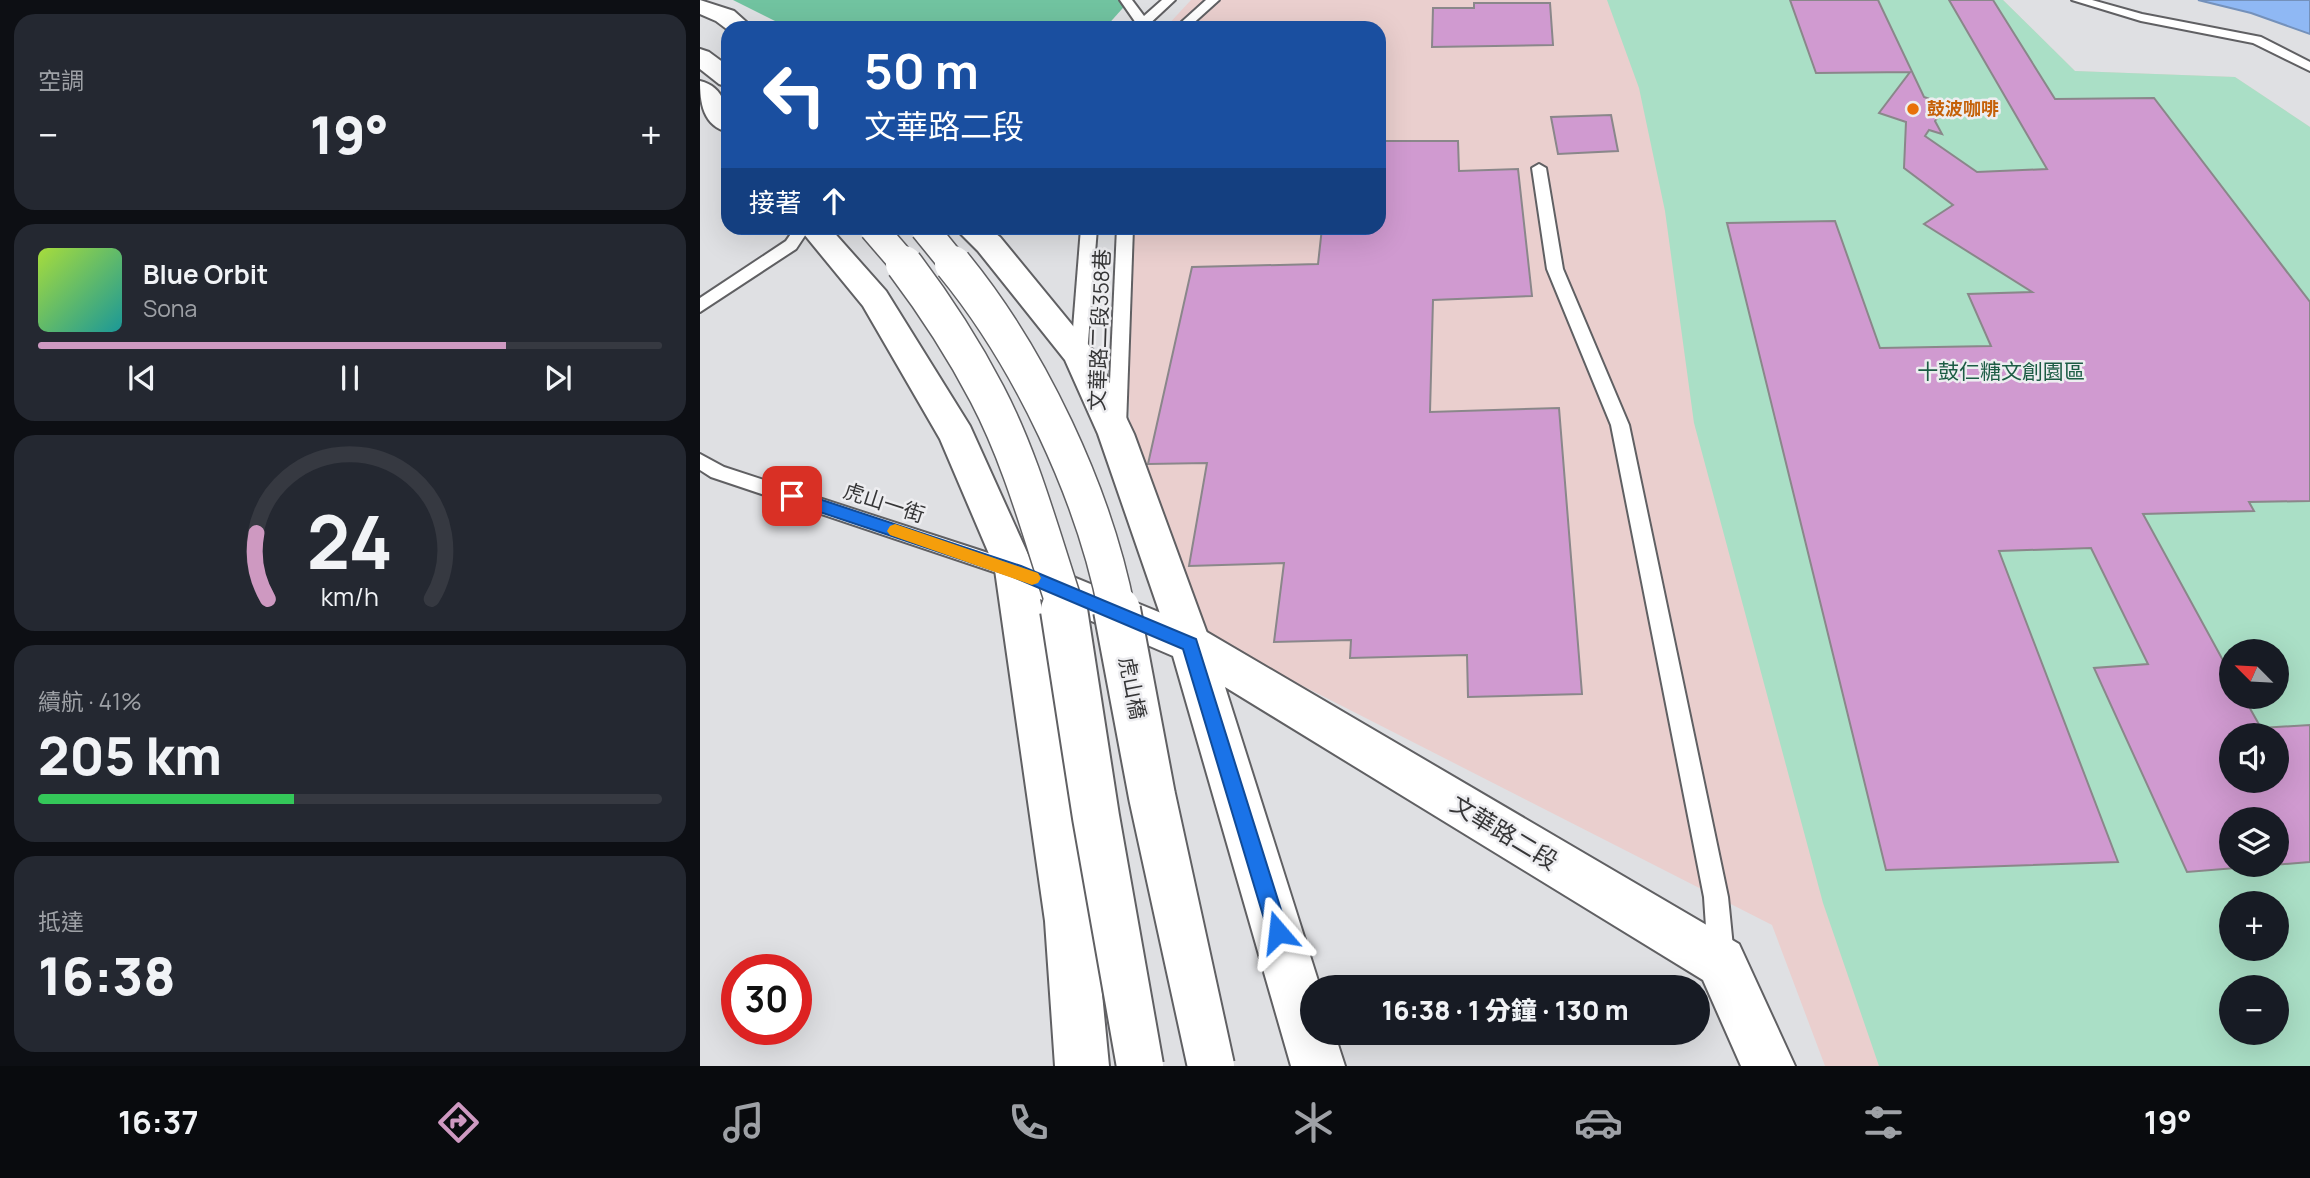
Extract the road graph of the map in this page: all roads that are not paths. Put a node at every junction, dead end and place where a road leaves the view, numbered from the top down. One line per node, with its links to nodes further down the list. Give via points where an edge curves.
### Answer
1 (1126, 0): 7 (lane)
2 (1169, 0): 8 (lane)
3 (1213, 0): 9 (lane)
4 (2078, 0): 12 (lane, via 2258,40)
5 (700, 6): 6 (street)
6 (732, 21)
7 (1138, 21)
8 (1145, 21)
9 (1189, 21)
10 (711, 41): 11 (street)
11 (721, 63)
12 (2310, 67)
13 (700, 89): 14 (street)
14 (721, 115)
15 (1539, 168): 29 (lane, via 1555,269 1620,425 1716,897)
16 (797, 235): 23 (lane, via 791,245)
17 (820, 235): 27 (street, via 876,299 957,436)
18 (879, 235): 31 (street, bridge, via 942,316 988,395 1024,479 1062,594)
19 (930, 235): 32 (street, 虎山橋, bridge, via 981,298 1030,377 1069,460 1110,576)
20 (978, 235): 24 (street)
21 (1088, 235): 24 (lane, 文華路二段358巷)
22 (1125, 235): 25 (lane, 文華路二段358巷)
23 (700, 306)
24 (1079, 354): 25 (street)
25 (1116, 434): 28 (street)
26 (700, 461): 27 (lane, 虎山一街, via 718,472)
27 (1015, 570): 28 (street, 文華路二段); 30 (street, via 1070,921)
28 (1190, 644): 29 (street, 文華路二段); 33 (street)
29 (1721, 962): 34 (street)
30 (1082, 1066)
31 (1140, 1066)
32 (1211, 1066)
33 (1318, 1066)
34 (1768, 1066)

